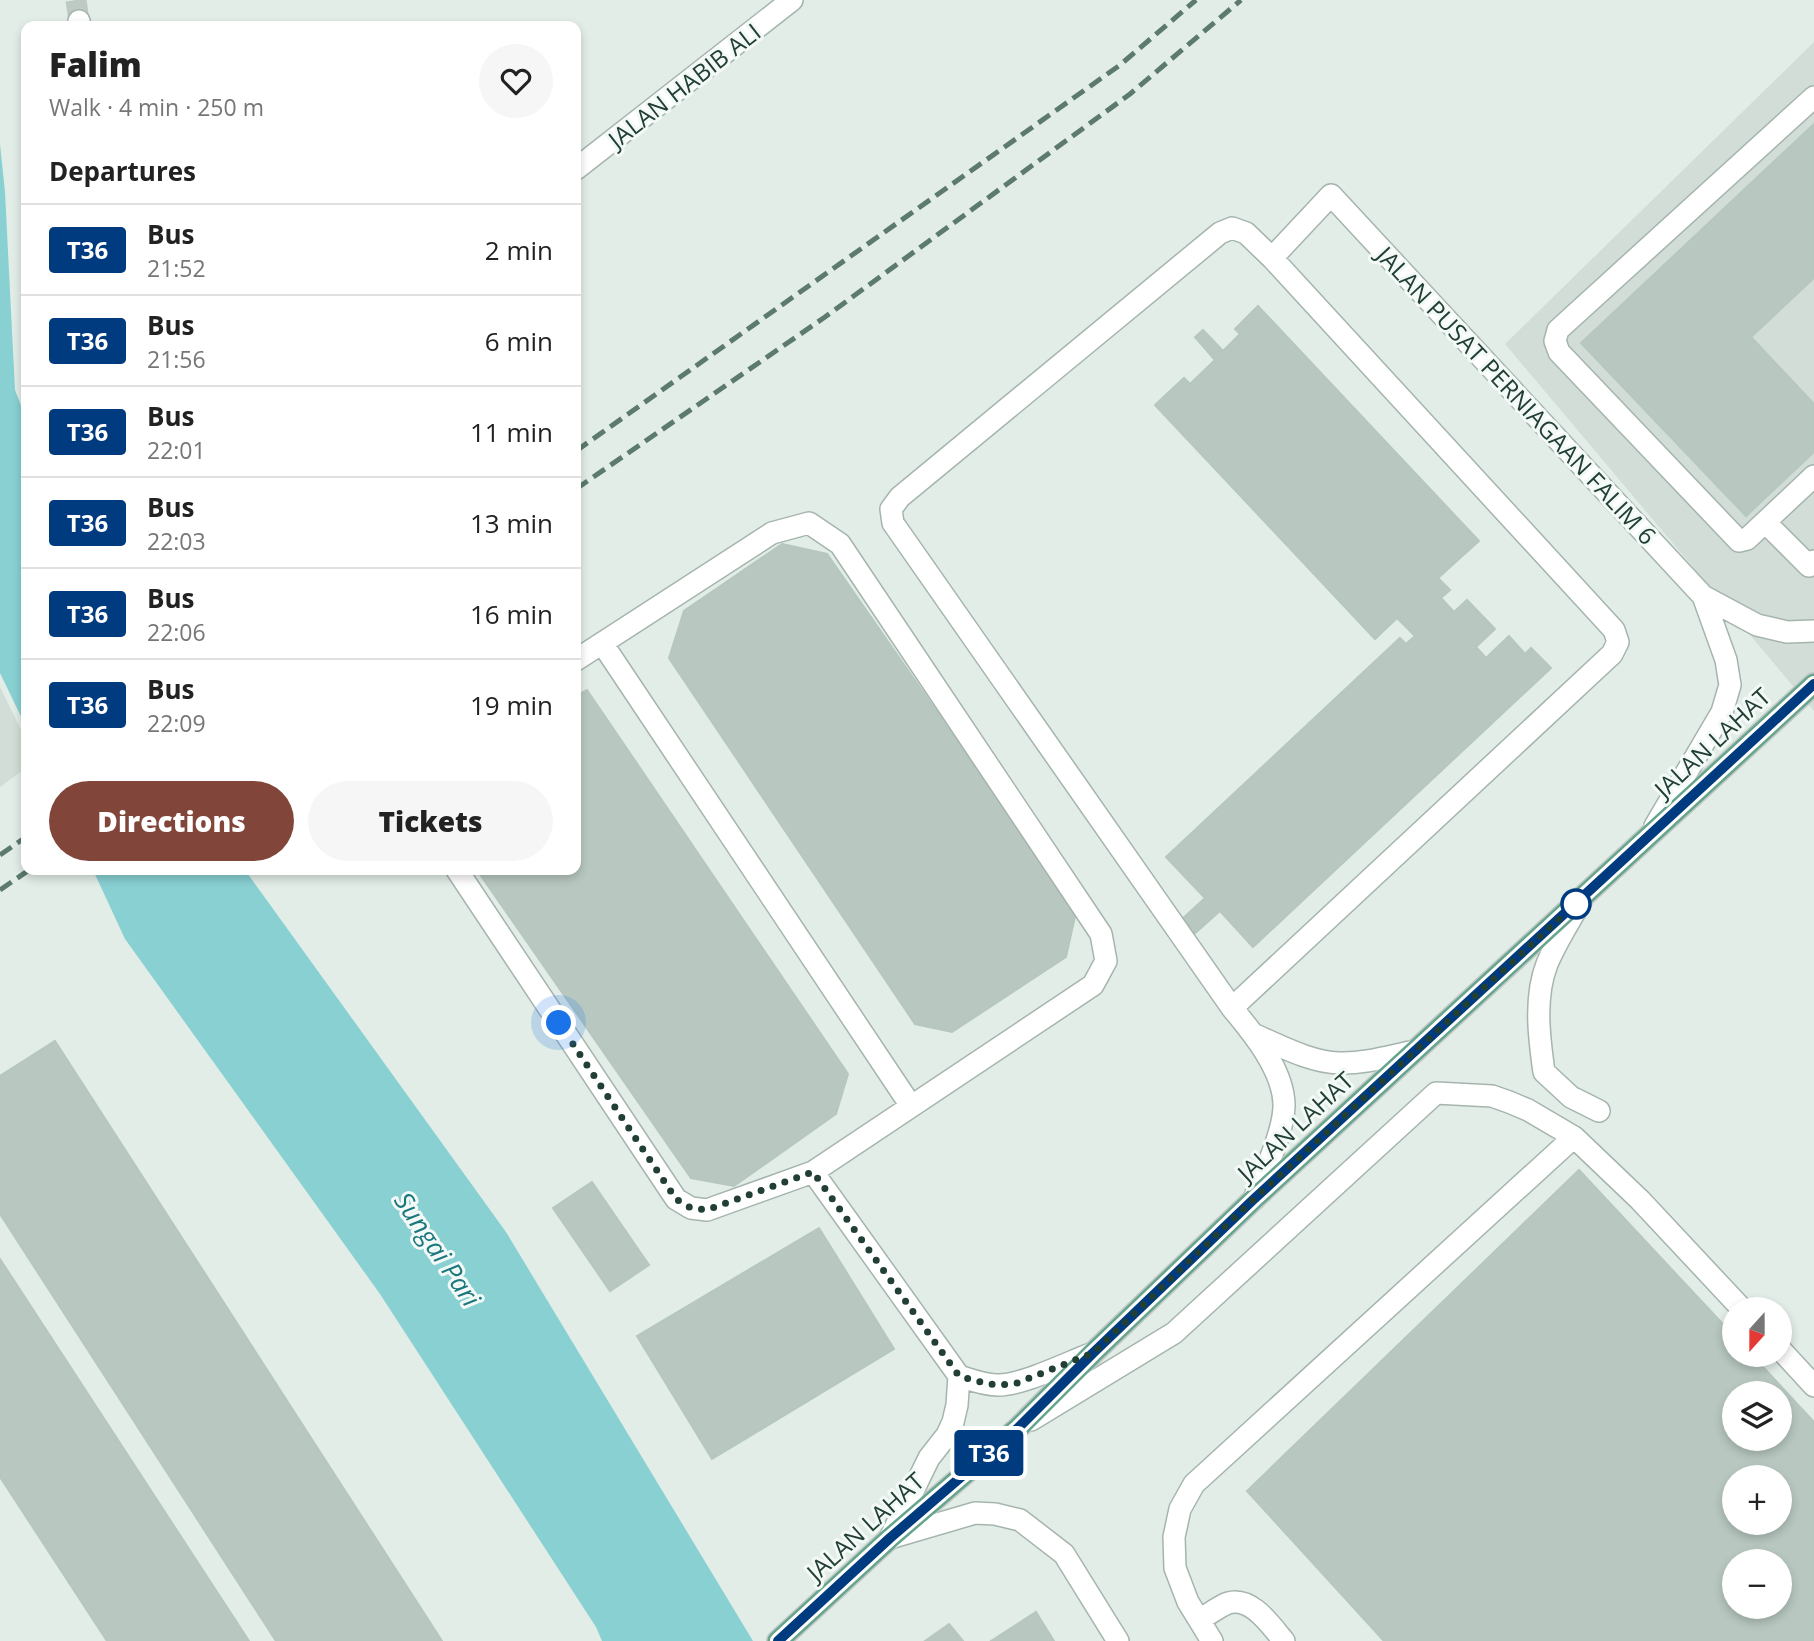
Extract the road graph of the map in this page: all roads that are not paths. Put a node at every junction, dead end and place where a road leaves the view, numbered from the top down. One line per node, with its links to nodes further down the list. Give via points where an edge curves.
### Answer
1 (792, 0): 3 (street, JALAN HABIB ALI)
2 (1814, 97): 6 (street, via 1558,330 1555,341 1559,352 1733,536 1739,541 1747,539)
3 (581, 165)
4 (1272, 258): 8 (street, JALAN PUSAT PERNIAGAAN FALIM 6, via 1331,195); 16 (street, via 1614,630 1618,642 1612,654); 16 (street, via 1246,233 1232,228 1220,233 891,509 893,523)
5 (1814, 476): 6 (street)
6 (1765, 522): 7 (street, via 1809,566)
7 (1814, 561)
8 (1703, 596): 9 (street, via 1757,625 1787,632); 13 (street, via 1730,685 1722,712)
9 (1814, 631)
10 (602, 643): 11 (street); 19 (street); 19 (street, via 772,533 809,523 839,544 1078,899 1101,934 1106,961 1093,985)
11 (581, 657)
12 (1813, 687): 13 (main road, JALAN LAHAT)
13 (1651, 834): 15 (main road, JALAN LAHAT)
14 (460, 875): 22 (street, via 676,1199 707,1210)
15 (1583, 897): 18 (main road, JALAN LAHAT); 20 (street, via 1547,965 1539,996 1540,1041 1544,1072 1571,1097)
16 (1232, 1008): 17 (street)
17 (1255, 1035): 18 (street, via 1338,1063); 23 (street, via 1275,1071 1284,1107 1282,1125)
18 (1415, 1051): 23 (main road, JALAN LAHAT)
19 (911, 1106): 22 (street)
20 (1599, 1111)
21 (1574, 1137): 24 (street); 29 (street, via 1528,1110 1492,1096 1436,1093 1174,1333); 31 (street, via 1194,1484 1180,1509 1174,1537 1175,1568)
22 (813, 1172): 27 (street)
23 (1254, 1199): 25 (main road, JALAN LAHAT)
24 (1731, 1297)
25 (1093, 1353): 27 (street, via 1017,1383 988,1384); 29 (main road, JALAN LAHAT)
26 (1792, 1362): 28 (street)
27 (959, 1376): 30 (street, via 953,1422 929,1458)
28 (1814, 1386)
29 (1018, 1428): 30 (main road, JALAN LAHAT)
30 (890, 1538): 32 (main road, JALAN LAHAT); 33 (street, via 975,1513 1020,1520 1064,1554)
31 (1199, 1620): 34 (street); 35 (street, via 1228,1603 1239,1602 1253,1608)
32 (778, 1641)
33 (1118, 1641)
34 (1212, 1641)
35 (1284, 1641)

